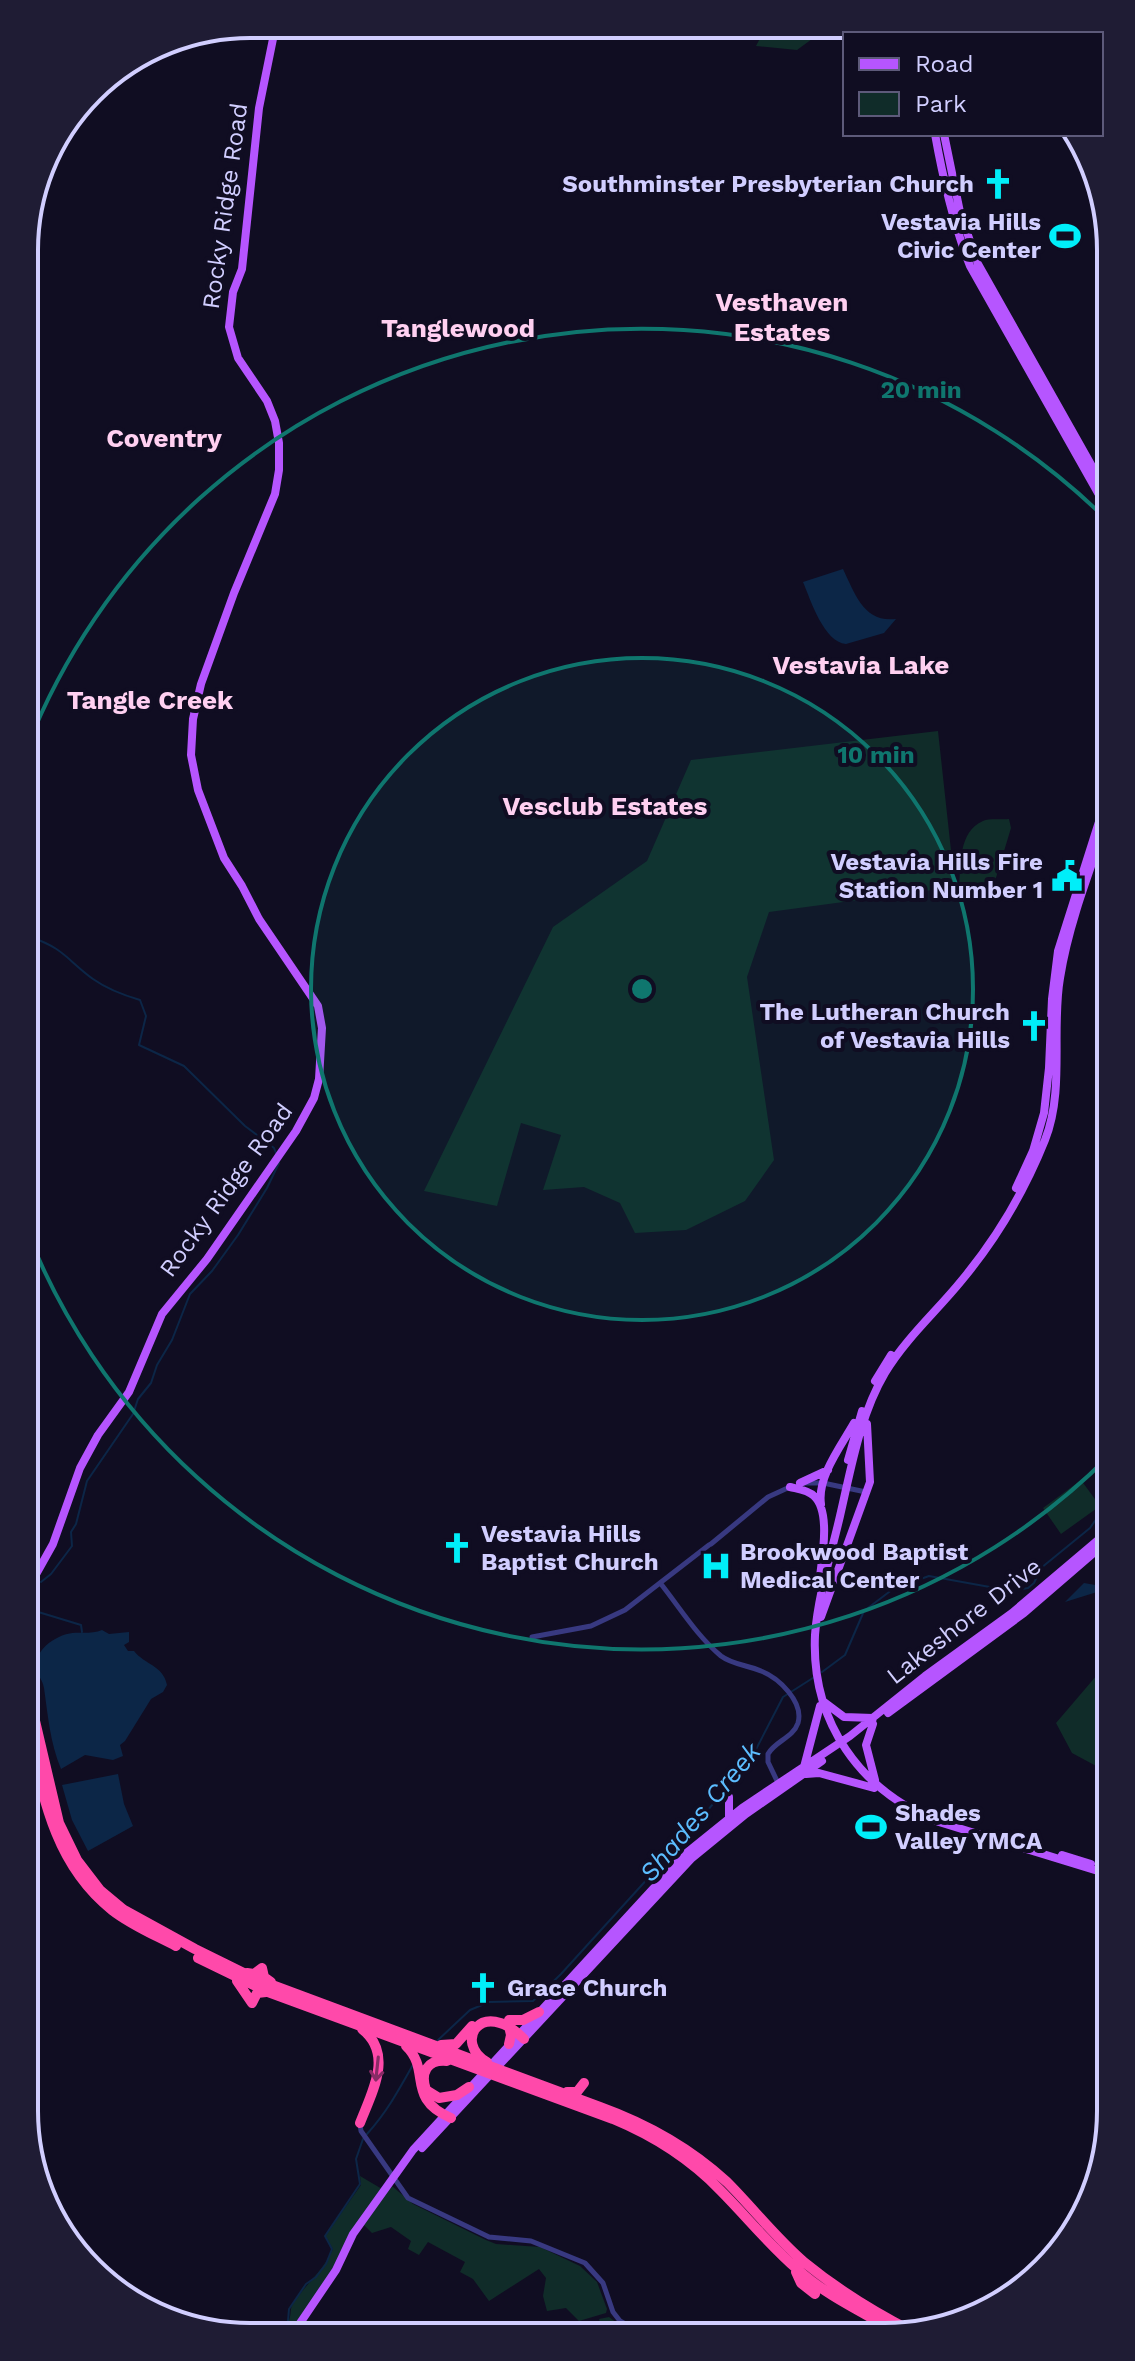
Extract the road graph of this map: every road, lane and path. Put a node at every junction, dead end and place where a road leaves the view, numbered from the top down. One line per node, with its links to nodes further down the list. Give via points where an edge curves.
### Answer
1 (273, 38): 21 (main road, Rocky Ridge Road, via 242,269 229,327 238,358 275,421 279,470 275,494 201,684 191,755 198,792 224,858 318,1006 319,1079 296,1131 162,1314 129,1392 80,1468)
2 (940, 139): 3 (main road); 4 (main road)
3 (952, 213): 4 (main road); 5 (main road, via 970,266)
4 (964, 222): 5 (main road, via 978,264)
5 (1024, 357): 6 (main road); 7 (main road)
6 (1097, 477)
7 (1097, 490)
8 (1097, 828): 11 (main road, via 1058,951)
9 (1097, 853): 12 (main road, via 1059,981 1054,1094 1045,1140 986,1250 897,1355)
10 (1038, 1048): 11 (main road)
11 (1050, 1053): 12 (main road, via 1044,1113 1033,1151 1004,1211 967,1267 881,1368)
12 (867, 1407): 13 (main road); 17 (main road); 24 (main road, via 855,1431); 25 (main road)
13 (829, 1469): 14 (main road); 15 (main road)
14 (800, 1483): 15 (street); 16 (street)
15 (828, 1484): 17 (street); 18 (main road)
16 (790, 1487): 18 (main road, via 807,1491); 23 (street, via 768,1497)
17 (867, 1492): 25 (main road)
18 (821, 1504): 24 (main road)
19 (1097, 1542): 22 (main road, Lakeshore Drive)
20 (1097, 1548): 22 (main road, Lakeshore Drive)
21 (38, 1571)
22 (1060, 1576): 30 (main road, Lakeshore Drive, via 1016,1620)
23 (661, 1584): 26 (street, via 603,1621); 46 (street, via 723,1657 764,1672 789,1693 799,1721 768,1754)
24 (819, 1585): 27 (main road)
25 (816, 1633): 27 (main road)
26 (532, 1637)
27 (814, 1654): 28 (main road)
28 (820, 1699): 29 (main road); 31 (main road); 33 (main road)
29 (847, 1718): 30 (main road); 31 (main road, via 835,1720); 34 (main road)
30 (874, 1721): 34 (main road, Lakeshore Drive); 36 (main road)
31 (831, 1729): 33 (main road); 35 (main road)
32 (38, 1731): 50 (highway)
33 (814, 1734): 37 (main road)
34 (852, 1737): 35 (main road, Lakeshore Drive); 36 (main road); 39 (main road)
35 (840, 1745): 39 (main road); 42 (main road); 42 (main road)
36 (866, 1745): 40 (main road)
37 (811, 1746): 39 (main road, via 814,1755); 43 (main road)
38 (38, 1756): 50 (highway)
39 (823, 1758): 43 (main road); 44 (main road)
40 (869, 1762): 42 (main road, via 867,1769); 47 (main road)
41 (38, 1766): 54 (highway, via 53,1830 82,1880 114,1912)
42 (858, 1769): 45 (main road); 47 (main road)
43 (804, 1771): 44 (main road); 46 (main road)
44 (829, 1775): 45 (main road)
45 (847, 1780): 47 (main road)
46 (778, 1784): 48 (main road); 61 (main road, via 691,1859)
47 (878, 1788): 52 (main road, via 900,1807)
48 (753, 1800): 49 (main road); 49 (main road, via 731,1799)
49 (729, 1818): 58 (main road, via 685,1854)
50 (59, 1823): 54 (highway, via 100,1890 124,1910)
51 (1023, 1837): 52 (main road)
52 (1008, 1843): 53 (main road)
53 (1097, 1869)
54 (238, 1975): 55 (highway); 56 (highway, via 252,2003 257,1993); 57 (highway)
55 (254, 1986): 56 (highway); 57 (highway)
56 (268, 1992): 59 (highway)
57 (317, 2002): 59 (highway)
58 (539, 2012): 60 (highway); 61 (main road)
59 (352, 2019): 63 (highway); 64 (highway); 73 (highway, one-way to 73, via 372,2038 379,2058 376,2083)
60 (509, 2023): 61 (highway); 62 (highway, via 488,2015); 65 (highway)
61 (523, 2035): 65 (main road); 72 (main road)
62 (467, 2040): 64 (highway, via 449,2046); 66 (highway, via 475,2052)
63 (402, 2042): 66 (highway); 70 (highway, via 418,2062 420,2089)
64 (424, 2043): 66 (highway)
65 (509, 2044): 68 (main road)
66 (474, 2064): 67 (highway); 70 (highway, via 439,2060 427,2067 423,2081)
67 (508, 2074): 69 (highway); 79 (highway, via 667,2146 711,2181)
68 (469, 2087): 70 (highway); 72 (main road)
69 (551, 2088): 71 (highway); 71 (highway, via 577,2092 584,2083 588,2097)
70 (433, 2101): 72 (highway); 74 (highway)
71 (600, 2107): 80 (highway, via 650,2128 700,2160)
72 (448, 2115): 74 (main road); 75 (main road)
73 (360, 2123): 77 (street)
74 (436, 2124): 75 (main road)
75 (412, 2155): 76 (main road)
76 (400, 2169): 77 (main road); 78 (street)
77 (392, 2178): 78 (street); 85 (main road)
78 (399, 2187): 86 (street, via 408,2198 489,2237 531,2241 585,2263 603,2283 614,2314)
79 (791, 2264): 80 (highway); 81 (highway, via 801,2283)
80 (833, 2290): 82 (highway); 87 (highway)
81 (815, 2294)
82 (890, 2320): 83 (highway); 84 (highway)
83 (894, 2322)
84 (896, 2322)
85 (301, 2323)
86 (624, 2323)
87 (883, 2323)

